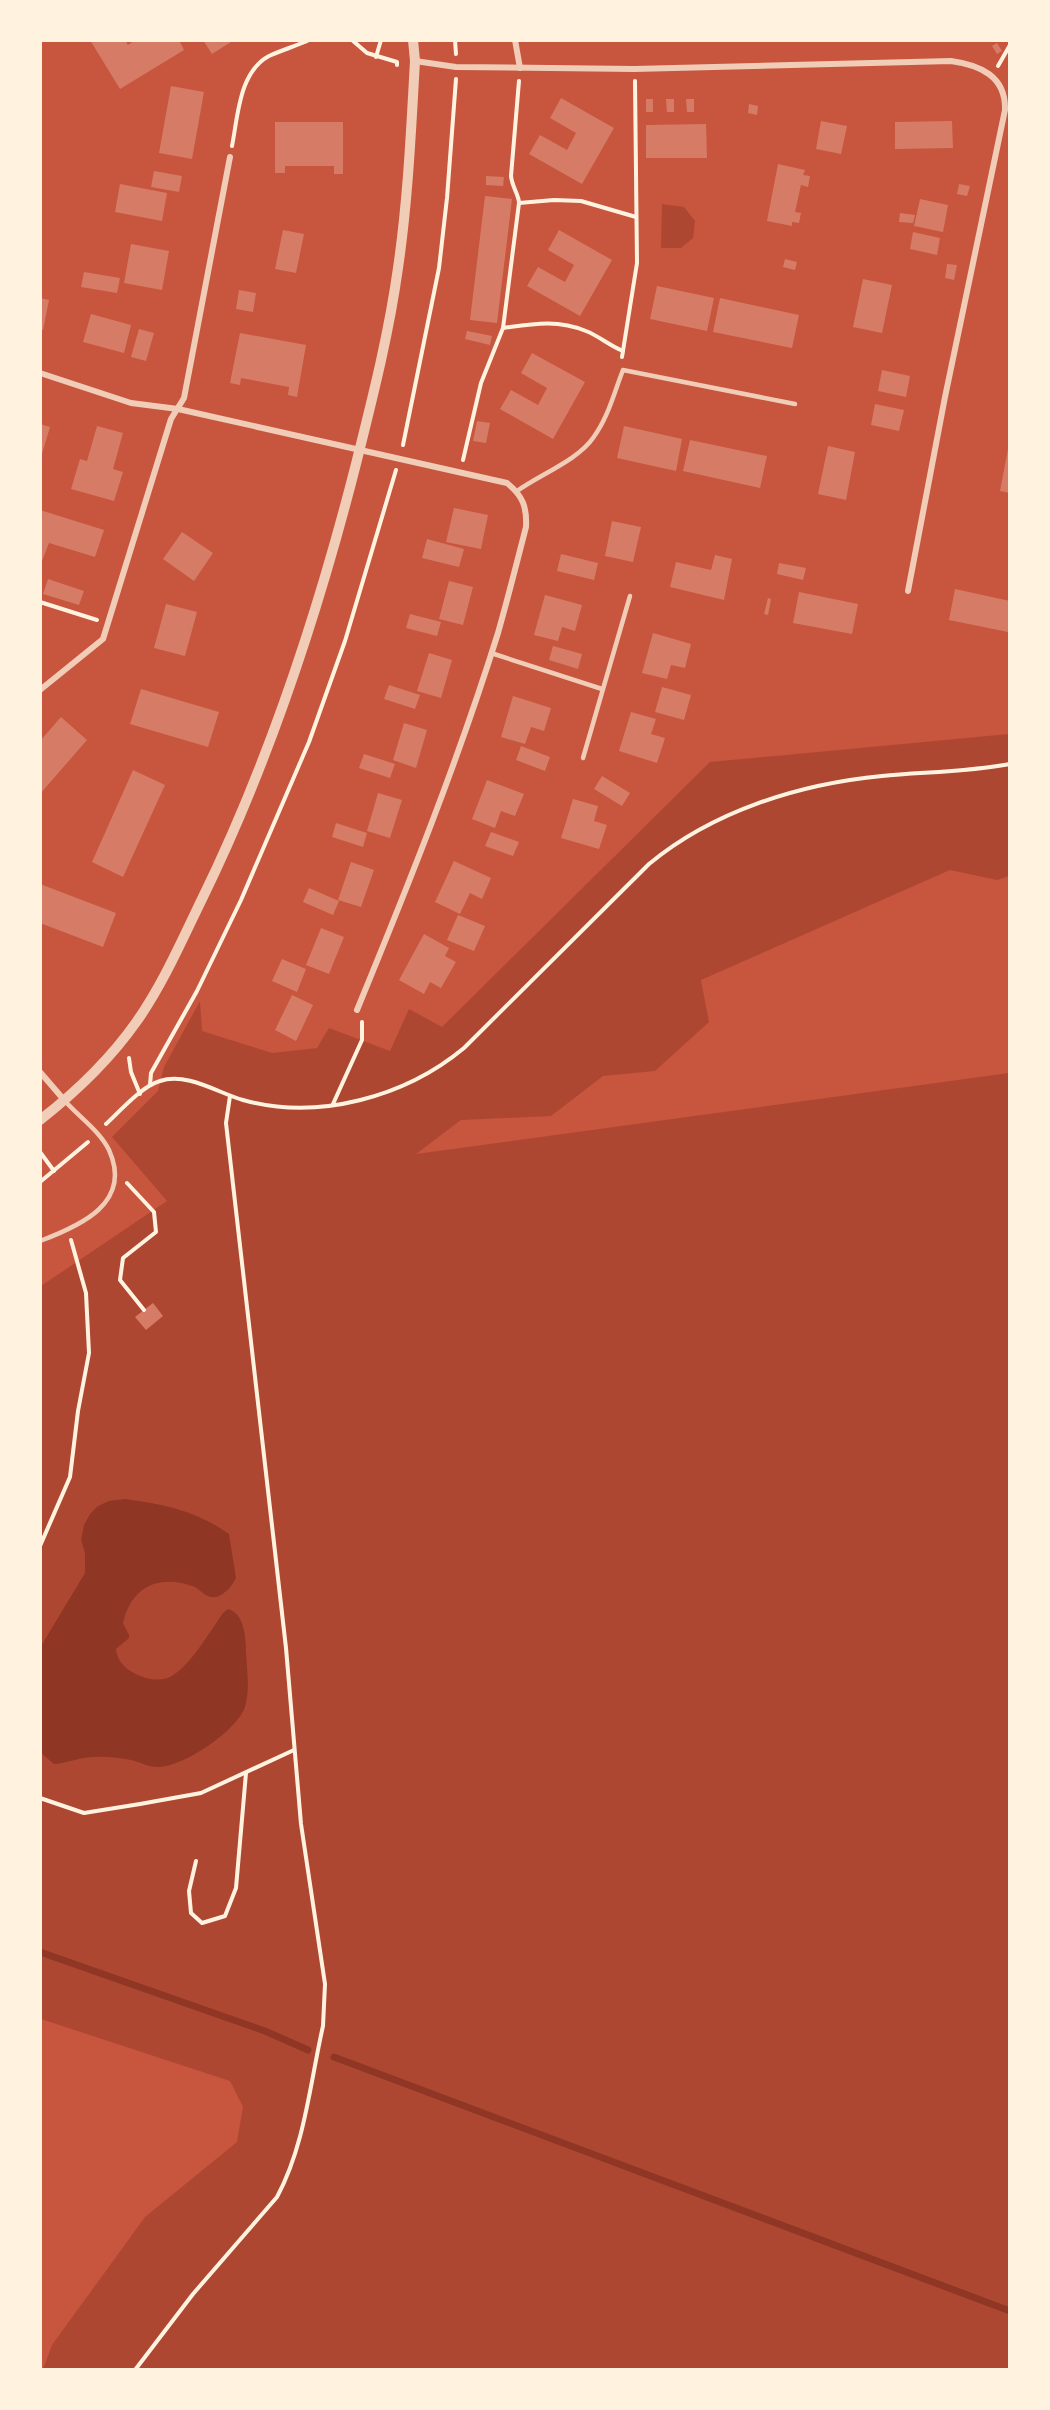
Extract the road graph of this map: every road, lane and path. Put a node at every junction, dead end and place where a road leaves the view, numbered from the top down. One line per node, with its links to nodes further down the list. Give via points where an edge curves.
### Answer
1 (309, 40): 14 (path, via 268,57 253,70 243,96)
2 (352, 40): 7 (path)
3 (381, 40): 7 (path)
4 (413, 40): 9 (street)
5 (515, 40): 11 (street)
6 (1010, 45): 13 (path)
7 (376, 57): 8 (path)
8 (397, 62)
9 (415, 62): 10 (street); 23 (street, via 408,189 398,270 380,370)
10 (456, 67): 11 (street); 24 (path, via 439,268)
11 (520, 68): 12 (street); 15 (path, via 511,176)
12 (634, 69): 13 (street, via 951,61 981,68); 16 (path)
13 (992, 77): 27 (street, via 1005,98 1005,110)
14 (230, 157): 22 (street, via 184,398)
15 (519, 203): 16 (path, via 581,201); 17 (path)
16 (636, 217): 18 (path, via 636,278)
17 (502, 328): 18 (path, via 564,323); 25 (path, via 481,383)
18 (623, 351): 19 (path)
19 (623, 370): 21 (lane); 26 (lane, via 592,440 577,454)
20 (40, 373): 22 (street, via 131,403)
21 (795, 404)
22 (178, 409): 23 (street); 30 (street, via 171,419)
23 (359, 449): 24 (street); 41 (street, via 338,532 291,682 227,848 138,1021)
24 (400, 459): 25 (street); 40 (path, via 345,641 305,753 242,900 151,1073 150,1085 170,1078 185,1080)
25 (460, 472): 26 (street, via 507,483)
26 (517, 491): 31 (street, via 527,511 526,527)
27 (908, 591)
28 (630, 596): 32 (lane)
29 (40, 602): 30 (path)
30 (107, 623): 33 (street, via 103,639)
31 (491, 653): 32 (lane); 36 (street, via 404,896)
32 (602, 689): 34 (lane)
33 (40, 690)
34 (583, 758)
35 (1010, 765): 42 (path, via 822,785 770,799 699,829 649,864 450,1060 362,1100)
36 (357, 1010): 42 (path, via 362,1040)
37 (129, 1058): 39 (path)
38 (40, 1072): 41 (street)
39 (140, 1094)
40 (230, 1096): 42 (path, via 294,1108); 51 (path, via 226,1123 285,1636)
41 (65, 1101): 43 (street); 45 (lane, via 109,1149)
42 (333, 1105)
43 (40, 1120)
44 (40, 1152): 46 (path)
45 (114, 1169): 47 (lane, via 107,1199 95,1215); 49 (path, via 154,1212 156,1232 123,1258 120,1280)
46 (54, 1172)
47 (68, 1231): 48 (lane); 50 (path, via 86,1293 89,1353 70,1478)
48 (40, 1241)
49 (144, 1310)
50 (40, 1546)
51 (294, 1750): 52 (path); 55 (path, via 325,1984 323,2026 298,2147 277,2197 193,2294)
52 (246, 1772): 53 (path, via 201,1793 84,1813); 54 (path, via 236,1888 225,1916 202,1923 191,1912 189,1891)
53 (40, 1798)
54 (196, 1862)
55 (135, 2370)

